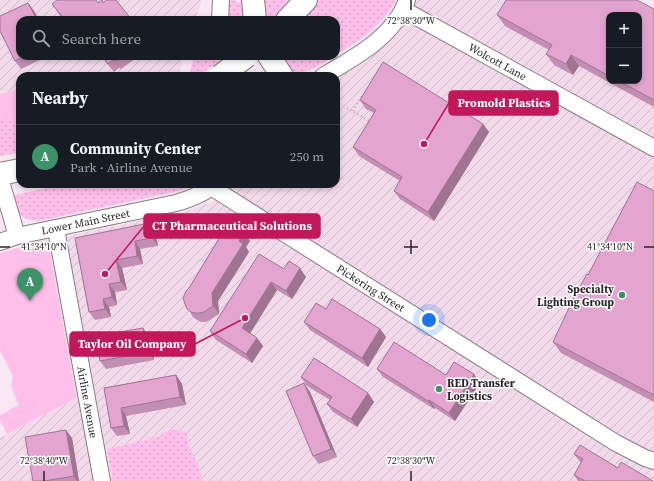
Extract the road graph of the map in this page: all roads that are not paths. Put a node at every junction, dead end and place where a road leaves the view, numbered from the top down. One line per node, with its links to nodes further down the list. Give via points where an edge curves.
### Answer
1 (221, 0): 5 (street)
2 (253, 0): 6 (highway)
3 (306, 0): 7 (highway)
4 (406, 5): 14 (street, via 393,24 374,43); 15 (street, Wolcott Lane)
5 (220, 16)
6 (255, 16)
7 (291, 16)
8 (226, 60): 12 (street)
9 (242, 60): 11 (highway, bridge)
10 (272, 60): 13 (highway)
11 (225, 72)
12 (230, 72)
13 (279, 72)
14 (330, 72)
15 (654, 148)
16 (16, 171): 17 (highway)
17 (0, 174)
18 (0, 178): 22 (street)
19 (210, 188): 21 (street, Lower Main Street, via 194,198 176,203)
20 (216, 188): 24 (street, Pickering Street, via 616,443)
21 (56, 229): 22 (street, Lower Main Street); 25 (street, Airline Avenue)
22 (17, 236): 23 (street, Lower Main Street)
23 (0, 242)
24 (654, 461)
25 (102, 481)

